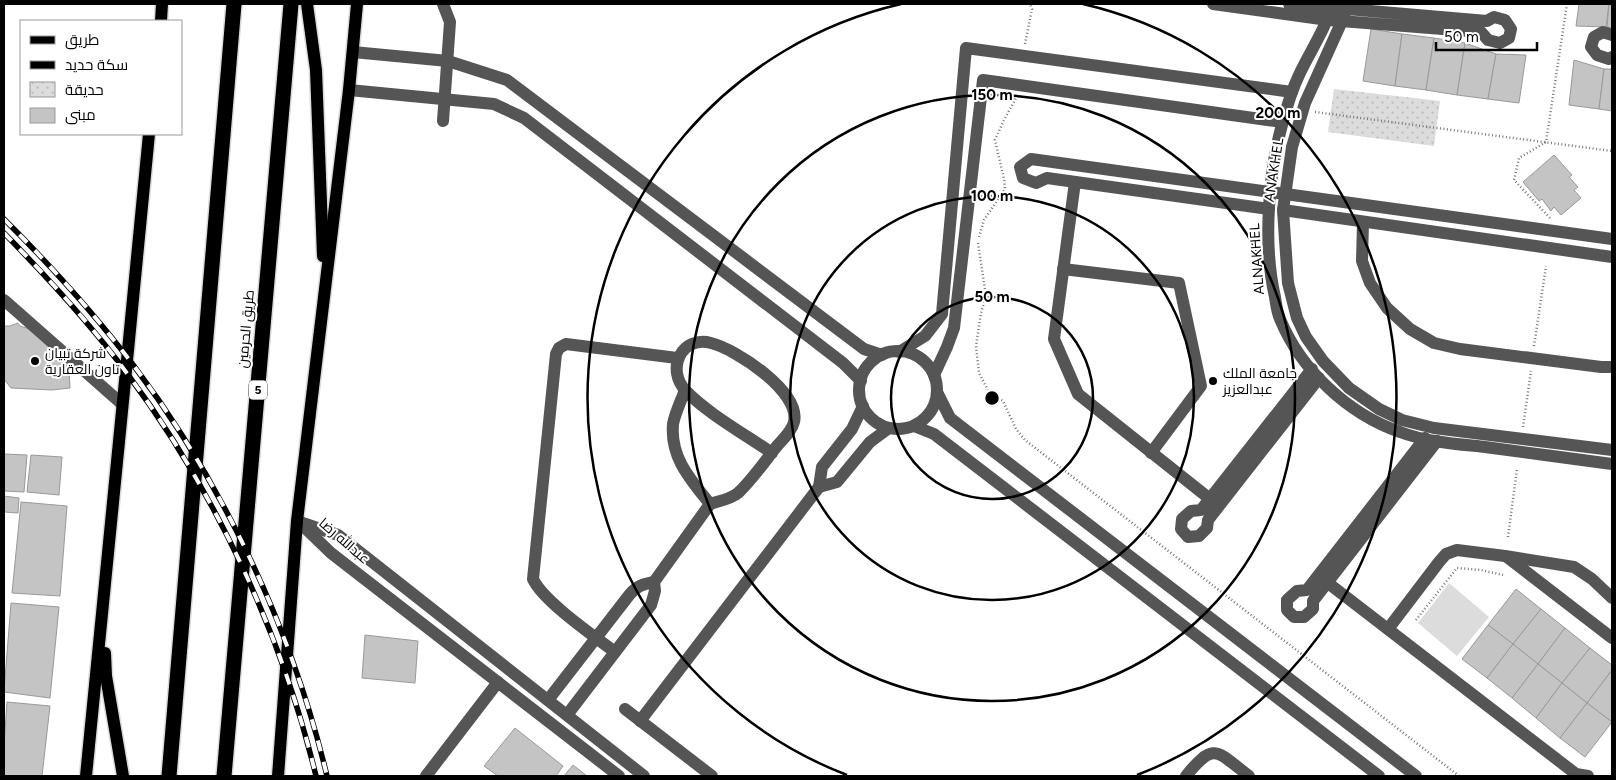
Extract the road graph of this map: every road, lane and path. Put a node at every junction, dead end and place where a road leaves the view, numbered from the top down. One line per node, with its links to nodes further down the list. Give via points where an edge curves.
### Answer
1 (162, 4): 12 (main road)
2 (234, 4): 81 (highway)
3 (291, 4): 82 (highway, طريق الحرمين / 5)
4 (307, 4): 37 (main road, via 316,70)
5 (357, 4): 15 (main road)
6 (443, 4): 17 (street, via 450,22)
7 (1213, 4): 11 (street)
8 (1289, 4): 11 (street)
9 (1567, 4): 25 (path)
10 (1348, 6): 11 (street); 13 (street, ANAKHEL); 13 (street, via 1487,21 1494,17 1505,20 1511,28 1509,38 1500,43 1488,40 1481,32)
11 (1330, 11): 13 (street); 19 (street, ALNAKHEL)
12 (161, 20)
13 (1342, 21): 29 (street, ANAKHEL, via 1305,103 1292,147)
14 (1612, 35): 16 (street, via 1602,32 1594,37 1591,47 1597,55)
15 (353, 52): 17 (street); 18 (main road)
16 (1612, 57)
17 (448, 61): 20 (street); 40 (street, via 506,80 864,350)
18 (350, 90): 20 (street); 37 (main road)
19 (1292, 92): 23 (street, ALNAKHEL); 39 (street, via 966,48 942,314 925,336)
20 (444, 99): 22 (street); 45 (street, via 494,104 524,118 843,363)
21 (1313, 112): 25 (path)
22 (443, 121)
23 (1282, 122): 28 (street, ALNAKHEL); 44 (street, via 982,80 954,328)
24 (149, 135): 48 (main road)
25 (1546, 142): 26 (path); 32 (path, via 1519,158 1514,180)
26 (1612, 151)
27 (1075, 182): 28 (street, via 1047,178 1036,183 1023,178 1020,167 1031,159); 30 (street); 36 (street)
28 (1271, 192): 29 (street); 30 (street, ALNAKHEL)
29 (1285, 195): 31 (street, ANAKHEL); 34 (street)
30 (1269, 209): 43 (street, ALNAKHEL, via 1271,281 1279,318 1296,350)
31 (1283, 210): 33 (street); 53 (street, ANAKHEL, via 1288,283 1297,318 1323,361 1349,388 1402,420 1434,428)
32 (1552, 220)
33 (1363, 222): 35 (street); 42 (street, via 1362,261 1370,283 1386,308 1410,329 1434,342 1460,349)
34 (1612, 239)
35 (1612, 257)
36 (1063, 268): 54 (street, via 1054,339 1078,394); 54 (street, via 1179,283 1201,386)
37 (325, 293): 61 (main road)
38 (4, 300): 48 (street)
39 (899, 352): 40 (street); 44 (street, via 916,356)
40 (882, 355): 45 (street, via 868,365)
41 (677, 358): 46 (street, via 675,368); 55 (street, via 697,342 710,342 768,375 792,405 794,414 794,422); 71 (street, via 566,344 556,354 533,580 547,598)
42 (1612, 366)
43 (1315, 374): 52 (street, ALNAKHEL, via 1368,419 1401,433); 59 (street); 59 (street, via 1208,520 1207,528 1198,536 1188,537 1181,530 1182,519 1191,511 1201,510)
44 (934, 375): 47 (street)
45 (861, 381): 49 (street)
46 (685, 390): 55 (street, via 708,410); 60 (street, via 673,422 673,440 678,460)
47 (937, 392): 50 (street, via 928,416); 91 (street, via 950,418)
48 (122, 404): 68 (main road)
49 (863, 406): 51 (street, via 873,420); 58 (street, via 852,429 822,467)
50 (914, 426): 51 (street); 90 (street, via 934,434)
51 (888, 428): 58 (street, via 870,442 836,482)
52 (1431, 439): 56 (street, ALNAKHEL); 66 (street); 66 (street, via 1307,590 1297,591 1287,600 1287,610 1294,617 1304,617 1313,609 1313,601)
53 (1612, 450)
54 (1151, 452): 59 (street)
55 (772, 453): 60 (street, via 738,493)
56 (1612, 464)
57 (1517, 469): 62 (path)
58 (819, 487): 78 (street)
59 (1210, 499)
60 (710, 504): 65 (street)
61 (297, 520): 74 (street, عبدالله رضا, via 332,553); 75 (street, عبدالله رضا, via 338,535); 83 (main road)
62 (1508, 537)
63 (1505, 556): 67 (street, via 1574,568 1592,579); 70 (street, via 1457,550 1446,554); 72 (street)
64 (1503, 575): 69 (path, via 1457,568)
65 (654, 582): 71 (street, via 636,587); 73 (street, via 651,605)
66 (1328, 583): 70 (street)
67 (1612, 598)
68 (102, 616): 79 (main road); 80 (main road, via 106,676)
69 (1416, 620)
70 (1388, 629): 92 (street, via 1576,774)
71 (596, 638): 73 (street); 75 (street)
72 (1612, 638)
73 (615, 652): 77 (street)
74 (498, 682): 84 (street); 85 (street, عبدالله رضا)
75 (548, 700): 77 (street, عبدالله رضا)
76 (625, 710): 78 (street)
77 (567, 715): 86 (street, عبدالله رضا)
78 (640, 721): 87 (street)
79 (86, 776)
80 (123, 776)
81 (169, 776)
82 (224, 776)
83 (278, 776)
84 (426, 776)
85 (618, 776)
86 (644, 776)
87 (712, 776)
88 (1188, 776): 89 (street, via 1200,759 1209,753 1218,753)
89 (1249, 776)
90 (1379, 776)
91 (1416, 776)
92 (1588, 776)

